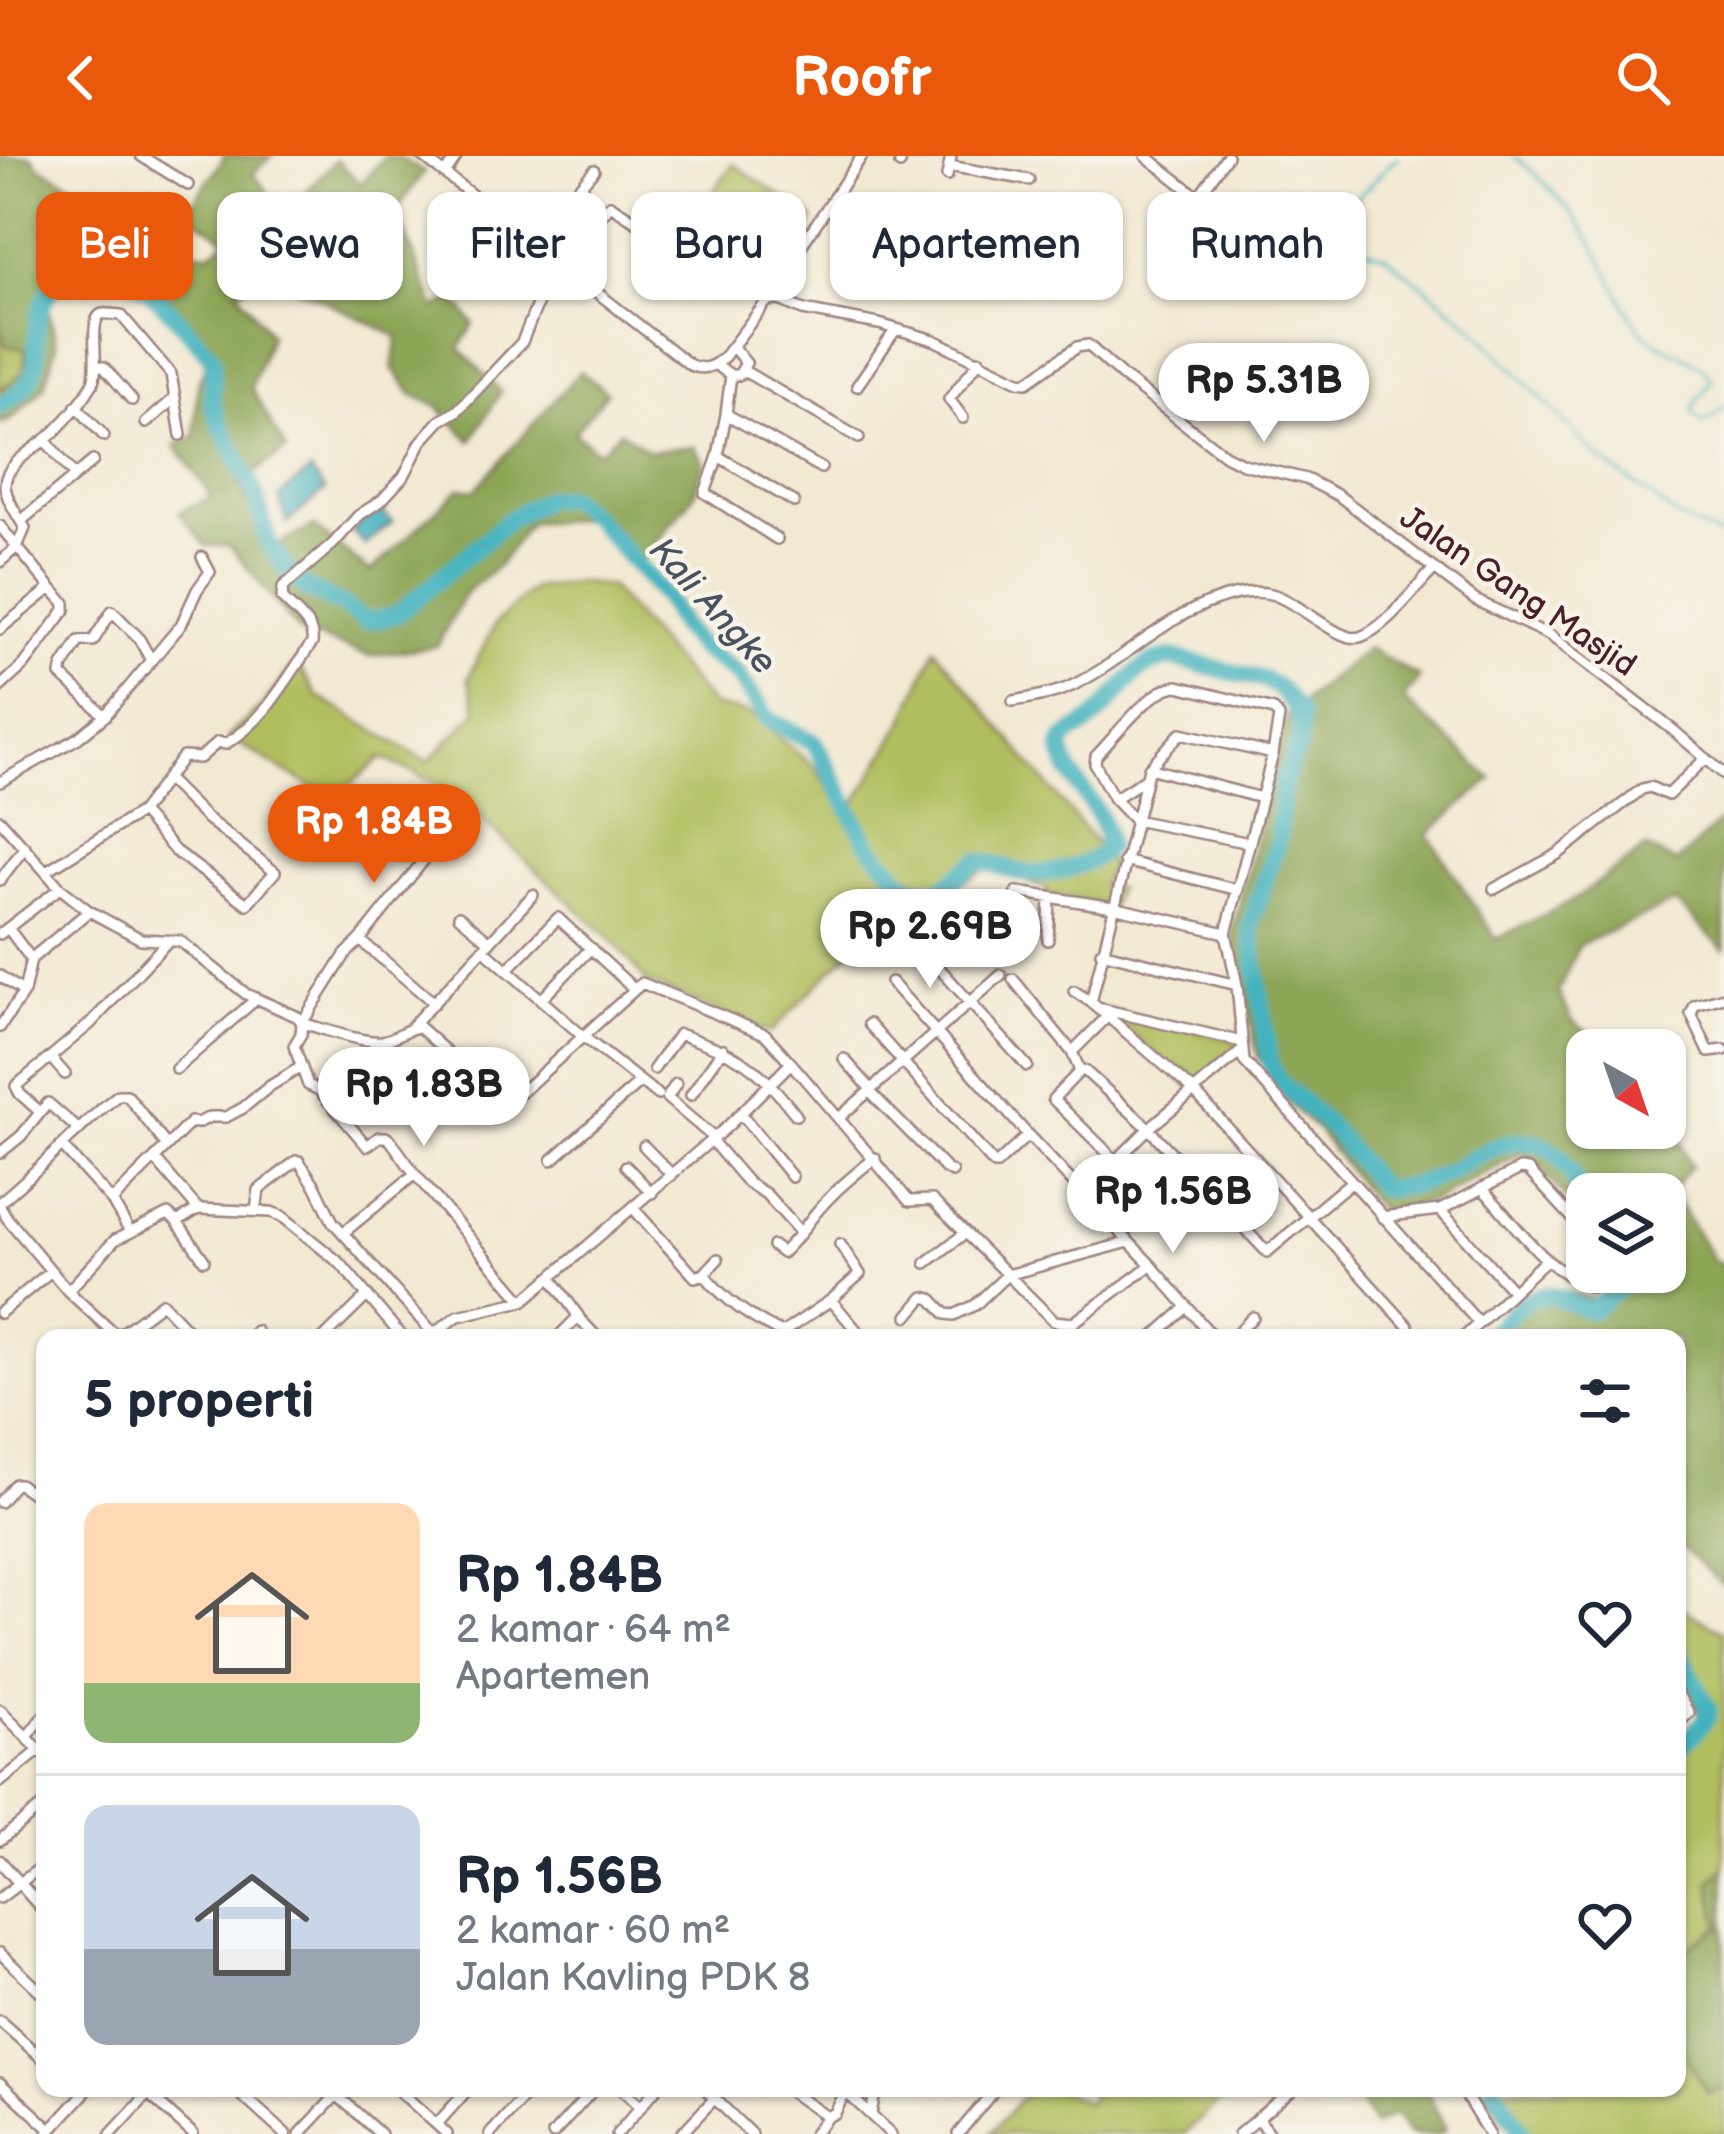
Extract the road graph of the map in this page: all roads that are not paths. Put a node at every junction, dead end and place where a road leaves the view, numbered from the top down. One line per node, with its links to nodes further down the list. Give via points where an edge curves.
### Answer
1 (141, 156): 11 (street)
2 (422, 156): 9 (street)
3 (457, 156): 9 (street)
4 (862, 156): 16 (street)
5 (1146, 156): 14 (street)
6 (1225, 156): 15 (street)
7 (949, 166): 10 (street)
8 (594, 170): 13 (street)
9 (446, 174): 12 (street)
10 (1029, 179)
11 (188, 185)
12 (469, 192)
13 (575, 192)
14 (1192, 192)
15 (1201, 192)
16 (806, 239)
17 (607, 299): 24 (street, via 690,365)
18 (540, 300): 60 (street, via 522,342 430,431 404,476 283,586 282,598 310,628 312,643 265,710 238,737 200,758 183,757)
19 (767, 302): 20 (street, Jalan Gang Masjid); 21 (street)
20 (896, 329): 22 (street, Jalan Gang Masjid); 27 (street)
21 (733, 347): 24 (street); 25 (street)
22 (980, 360): 32 (street, via 949,397); 49 (street, Jalan Gang Masjid, via 1027,382 1089,346 1225,455 1326,488)
23 (96, 365): 28 (street, via 97,317 121,315 171,374); 29 (street); 30 (street, via 95,382)
24 (716, 365): 26 (street)
25 (744, 370): 26 (street); 36 (street)
26 (731, 375): 31 (street)
27 (856, 386)
28 (175, 398): 33 (street); 34 (street)
29 (132, 400)
30 (76, 406): 35 (street); 37 (street)
31 (726, 414): 38 (street); 40 (street)
32 (963, 418)
33 (146, 423)
34 (181, 435)
35 (104, 436)
36 (860, 438)
37 (45, 440): 41 (street); 43 (street, via 11,468 5,484)
38 (718, 456): 42 (street); 45 (street, via 706,495)
39 (93, 461): 41 (street)
40 (821, 468)
41 (75, 476): 43 (street)
42 (794, 502)
43 (21, 521): 46 (street)
44 (0, 526): 46 (street)
45 (776, 539)
46 (17, 547): 48 (street); 50 (street)
47 (202, 557): 52 (street, via 210,572)
48 (0, 562)
49 (1434, 568): 54 (street, via 1361,636 1340,634 1274,594 1245,593 1183,615 1071,686); 57 (street, Jalan Gang Masjid, via 1484,606 1551,636)
50 (51, 588): 51 (street); 53 (street, via 65,610)
51 (0, 629)
52 (151, 660): 55 (street); 55 (street, via 112,611 92,642 80,640 61,675)
53 (0, 687)
54 (1013, 701)
55 (105, 716): 61 (street)
56 (1273, 754): 58 (street, via 1181,733); 62 (street); 63 (street, via 1280,721 1274,710 1167,686 1096,757)
57 (1706, 758): 59 (street, Jalan Gang Masjid); 75 (street, via 1668,795 1642,789 1562,858)
58 (1147, 773): 62 (street); 63 (street); 66 (street)
59 (1724, 774)
60 (166, 779): 64 (street); 64 (street, via 275,872 247,904 175,851)
61 (0, 782)
62 (1261, 798): 67 (street)
63 (1114, 799): 66 (street)
64 (141, 812): 71 (street)
65 (0, 820): 68 (street)
66 (1134, 820): 67 (street); 70 (street)
67 (1250, 843): 74 (street)
68 (25, 847): 71 (street); 72 (street)
69 (424, 860): 84 (street)
70 (1124, 862): 74 (street); 78 (street)
71 (46, 871): 73 (street)
72 (0, 880)
73 (61, 888): 79 (street); 82 (street)
74 (1238, 890): 83 (street)
75 (1494, 890)
76 (533, 895): 87 (street)
77 (1050, 899): 78 (street); 80 (street, via 1016,893); 85 (street)
78 (1113, 907): 83 (street); 90 (street)
79 (88, 911): 86 (street, via 141,939); 91 (street)
80 (1008, 915)
81 (459, 916): 87 (street)
82 (4, 931): 91 (street)
83 (1226, 933): 97 (street)
84 (361, 940): 105 (street); 108 (street)
85 (1048, 940)
86 (167, 941): 102 (street, via 180,941); 118 (street)
87 (489, 948): 92 (street); 105 (street)
88 (591, 948): 92 (street, via 558,918); 98 (street); 103 (street)
89 (924, 951): 104 (street)
90 (1101, 952): 97 (street); 106 (street)
91 (31, 959): 100 (street)
92 (507, 970): 103 (street)
93 (1001, 975): 104 (street)
94 (0, 976): 100 (street)
95 (1013, 979): 117 (street)
96 (891, 982): 112 (street)
97 (1237, 985): 114 (street)
98 (637, 986): 113 (street); 121 (street, via 765,1034)
99 (1074, 991): 106 (street)
100 (24, 992): 111 (street)
101 (1724, 997): 116 (street, via 1695,1005 1691,1014 1709,1052)
102 (255, 1000): 108 (street); 124 (street)
103 (541, 1000): 113 (street)
104 (969, 1002): 112 (street); 122 (street)
105 (434, 1003): 110 (street)
106 (1094, 1005): 107 (street); 114 (street)
107 (1106, 1017): 117 (street); 132 (street)
108 (302, 1023): 110 (street, via 376,1042); 123 (street, via 294,1046)
109 (869, 1024): 120 (street)
110 (412, 1026): 113 (street, via 507,1102)
111 (0, 1027)
112 (937, 1032): 120 (street); 141 (street)
113 (585, 1037): 128 (street)
114 (1243, 1046): 132 (street); 156 (street, via 1245,1066)
115 (723, 1049): 125 (street, via 679,1034); 130 (street); 134 (street)
116 (1724, 1050)
117 (1072, 1052): 126 (street)
118 (51, 1058): 127 (street); 135 (street, via 16,1086)
119 (844, 1059): 131 (street)
120 (903, 1061): 131 (street); 141 (street, via 993,1163)
121 (791, 1064): 130 (street); 138 (street)
122 (1027, 1066)
123 (301, 1067): 144 (street, via 226,1117 191,1122); 153 (street, via 308,1085 367,1146 386,1137)
124 (176, 1069)
125 (654, 1069)
126 (1080, 1071): 139 (street); 150 (street, via 1053,1099)
127 (65, 1073)
128 (640, 1082): 133 (street); 149 (street)
129 (676, 1084): 142 (street, via 667,1098)
130 (772, 1084): 136 (street); 137 (street)
131 (870, 1090): 138 (street); 152 (street)
132 (1192, 1090): 139 (street); 168 (street)
133 (658, 1095)
134 (691, 1095)
135 (39, 1112): 140 (street, via 50,1103); 146 (street)
136 (741, 1114): 142 (street); 155 (street)
137 (796, 1115)
138 (840, 1118): 147 (street)
139 (1148, 1129): 150 (street); 160 (street)
140 (79, 1130): 143 (street); 144 (street, via 122,1094)
141 (1028, 1135): 174 (street)
142 (712, 1139): 154 (street); 172 (street)
143 (62, 1146): 159 (street); 161 (street)
144 (167, 1146): 148 (street)
145 (644, 1146): 154 (street)
146 (0, 1153)
147 (875, 1158): 172 (street); 173 (street, via 909,1201 932,1200)
148 (155, 1159): 159 (street); 163 (street)
149 (552, 1160)
150 (1116, 1160): 160 (street, via 1173,1226)
151 (626, 1166): 158 (street)
152 (952, 1172)
153 (415, 1174): 171 (street); 191 (street)
154 (672, 1175): 158 (street)
155 (792, 1177)
156 (1351, 1182): 167 (street); 168 (street)
157 (1483, 1188): 164 (street); 166 (street, via 1528,1170); 179 (street)
158 (652, 1193): 162 (street)
159 (112, 1202): 170 (street)
160 (1219, 1202): 168 (street, via 1268,1253)
161 (0, 1204): 182 (street)
162 (633, 1208): 183 (street, via 694,1276); 186 (street)
163 (198, 1209): 165 (street); 169 (street)
164 (1440, 1210): 167 (street); 188 (street)
165 (256, 1211): 171 (street, via 259,1190 298,1161); 189 (street, via 291,1223)
166 (1566, 1211)
167 (1382, 1217): 198 (street)
168 (1309, 1219): 215 (street)
169 (177, 1222): 170 (street, via 168,1214); 178 (street)
170 (130, 1232): 187 (street)
171 (343, 1233): 204 (street)
172 (801, 1233): 176 (street, via 782,1253)
173 (964, 1234): 180 (street); 184 (street)
174 (1129, 1242): 181 (street); 184 (street)
175 (840, 1244): 190 (street, via 861,1273)
176 (773, 1246)
177 (718, 1259): 183 (street)
178 (204, 1260)
179 (1546, 1260): 185 (street); 188 (street)
180 (926, 1263)
181 (1151, 1265): 192 (street); 197 (street)
182 (51, 1271): 187 (street); 193 (street)
183 (704, 1274): 208 (street)
184 (1007, 1275): 194 (street, via 964,1312 946,1314 924,1297); 197 (street, via 1054,1322)
185 (1566, 1276)
186 (552, 1279): 191 (street); 195 (street)
187 (68, 1291): 199 (street)
188 (1513, 1291): 198 (street)
189 (368, 1296): 202 (street); 203 (street)
190 (831, 1300): 209 (street); 210 (street)
191 (523, 1301): 205 (street, via 458,1316)
192 (1187, 1307): 212 (street); 213 (street)
193 (0, 1313)
194 (908, 1316)
195 (579, 1317): 206 (street); 207 (street)
196 (1253, 1317): 214 (street)
197 (1073, 1323): 211 (street)
198 (1479, 1323): 216 (street)
199 (110, 1329)
200 (129, 1329): 201 (street, via 162,1303)
201 (187, 1329)
202 (333, 1329)
203 (396, 1329)
204 (424, 1329)
205 (438, 1329)
206 (565, 1329)
207 (590, 1329)
208 (772, 1329)
209 (791, 1329)
210 (855, 1329)
211 (1073, 1329)
212 (1162, 1329)
213 (1206, 1329)
214 (1242, 1329)
215 (1404, 1329)
216 (1473, 1329)
217 (36, 1496): 218 (street, via 15,1484)
218 (0, 1502)
219 (3, 1718): 221 (street)
220 (36, 1726): 221 (street)
221 (27, 1737): 222 (street)
222 (36, 1747)
223 (36, 1757): 224 (street)
224 (0, 1782)
225 (36, 1811): 226 (street)
226 (0, 1840)
227 (0, 1861): 229 (street)
228 (36, 1870): 229 (street)
229 (17, 1882): 230 (street); 231 (street)
230 (0, 1898)
231 (36, 1902)
232 (0, 1952): 233 (street)
233 (36, 1987)
234 (0, 2020): 235 (street)
235 (36, 2053)
236 (0, 2083): 263 (street)
237 (76, 2097): 263 (street)
238 (140, 2097): 265 (street)
239 (152, 2097): 261 (street)
240 (244, 2097): 268 (street)
241 (330, 2097): 269 (street)
242 (343, 2097): 270 (street)
243 (409, 2097): 262 (street)
244 (461, 2097): 262 (street)
245 (524, 2097): 272 (street)
246 (587, 2097): 273 (street)
247 (630, 2097): 257 (street)
248 (649, 2097): 257 (street)
249 (798, 2097): 258 (street)
250 (843, 2097): 258 (street)
251 (854, 2097): 259 (street)
252 (876, 2097): 259 (street)
253 (989, 2097): 279 (street)
254 (1283, 2097): 260 (street)
255 (1466, 2097): 282 (street)
256 (714, 2099): 264 (street); 275 (street)
257 (641, 2107): 274 (street)
258 (827, 2117): 276 (street)
259 (875, 2118): 277 (street); 278 (street)
260 (1258, 2118): 280 (street); 281 (street)
261 (182, 2124): 266 (street); 267 (street)
262 (437, 2125): 271 (street)
263 (49, 2132)
264 (746, 2132)
265 (111, 2134)
266 (173, 2134)
267 (193, 2134)
268 (285, 2134)
269 (300, 2134)
270 (380, 2134)
271 (447, 2134)
272 (490, 2134)
273 (553, 2134)
274 (617, 2134)
275 (681, 2134)
276 (814, 2134)
277 (867, 2134)
278 (891, 2134)
279 (958, 2134)
280 (1239, 2134)
281 (1269, 2134)
282 (1489, 2134)

